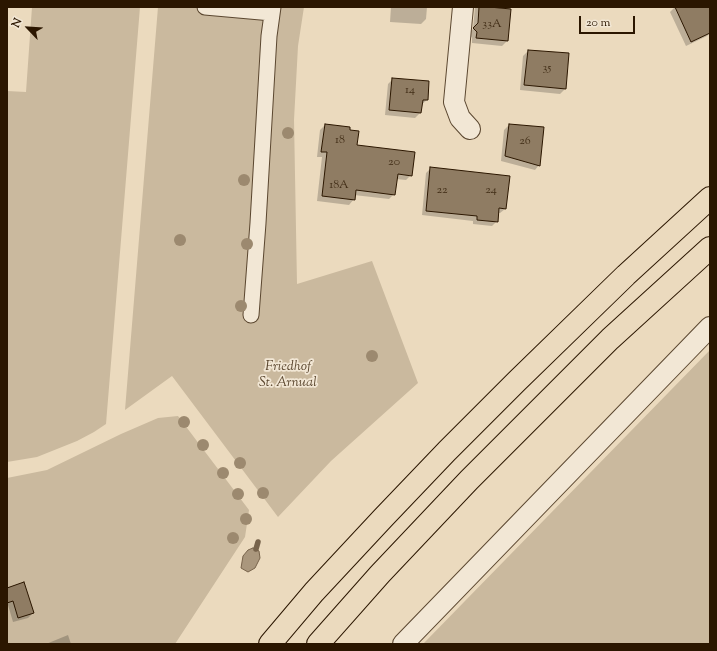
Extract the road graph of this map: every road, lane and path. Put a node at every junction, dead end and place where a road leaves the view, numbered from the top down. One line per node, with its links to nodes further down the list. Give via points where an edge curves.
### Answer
1 (205, 7): 3 (street)
2 (463, 7): 4 (street, via 454,102 460,118)
3 (272, 10): 7 (street)
4 (470, 129)
5 (710, 198): 9 (highway, via 626,275 447,451 314,592)
6 (710, 248): 10 (highway, via 610,339 549,399 380,574)
7 (251, 315)
8 (710, 327): 11 (street)
9 (270, 644)
10 (318, 644)
11 (403, 644)

